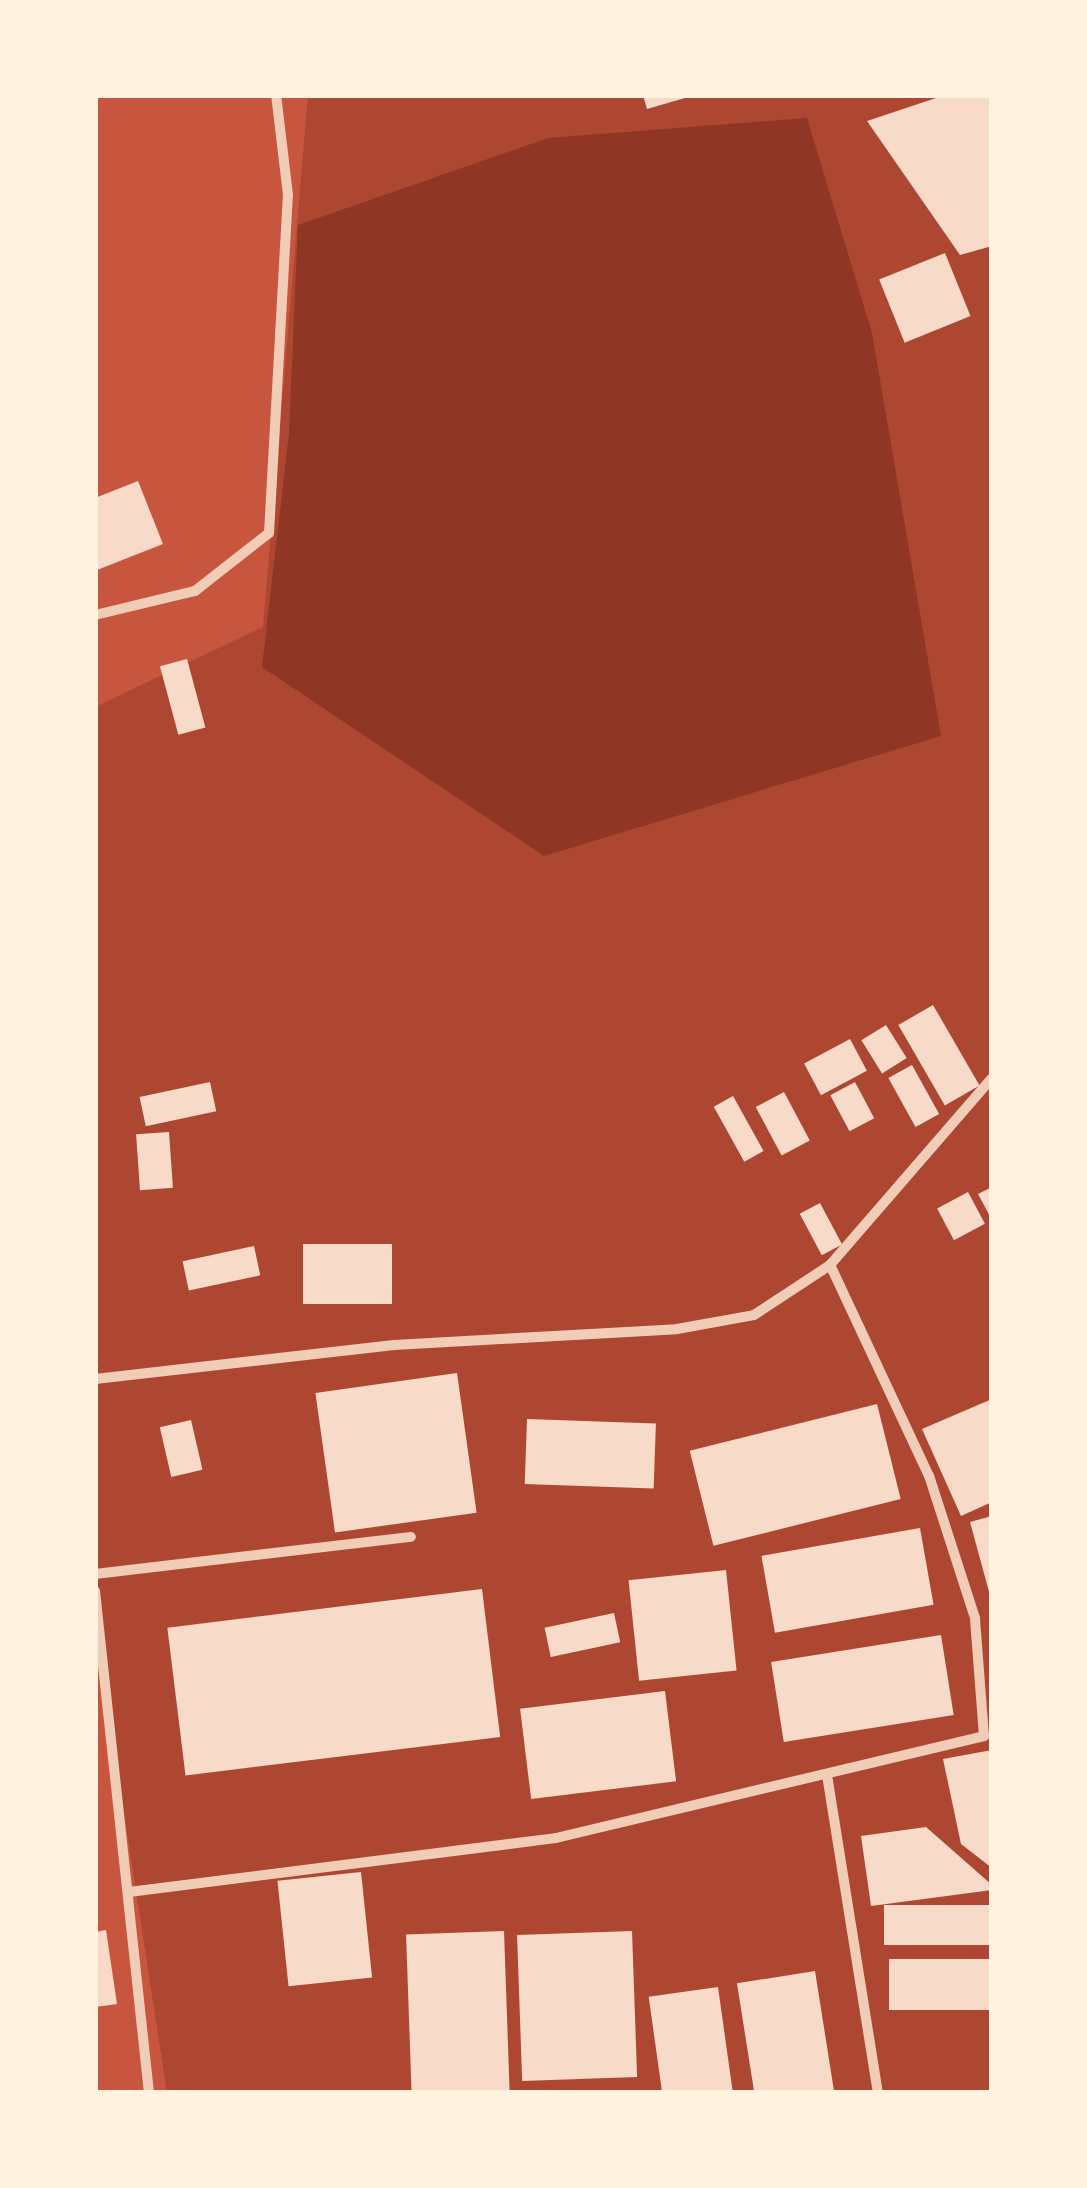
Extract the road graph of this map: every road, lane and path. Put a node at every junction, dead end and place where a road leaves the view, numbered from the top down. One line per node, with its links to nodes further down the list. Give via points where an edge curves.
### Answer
1 (276, 95): 2 (street, via 288,195 269,533 195,591)
2 (95, 615)
3 (992, 1078): 4 (street)
4 (830, 1265): 5 (street, via 754,1315 677,1329 394,1345); 9 (street, via 928,1476 958,1565 975,1618 984,1736)
5 (95, 1379)
6 (411, 1537): 7 (street)
7 (95, 1574)
8 (95, 1591): 10 (street)
9 (828, 1775): 10 (street, via 556,1838); 12 (street)
10 (128, 1892): 11 (street)
11 (149, 2093)
12 (878, 2093)

